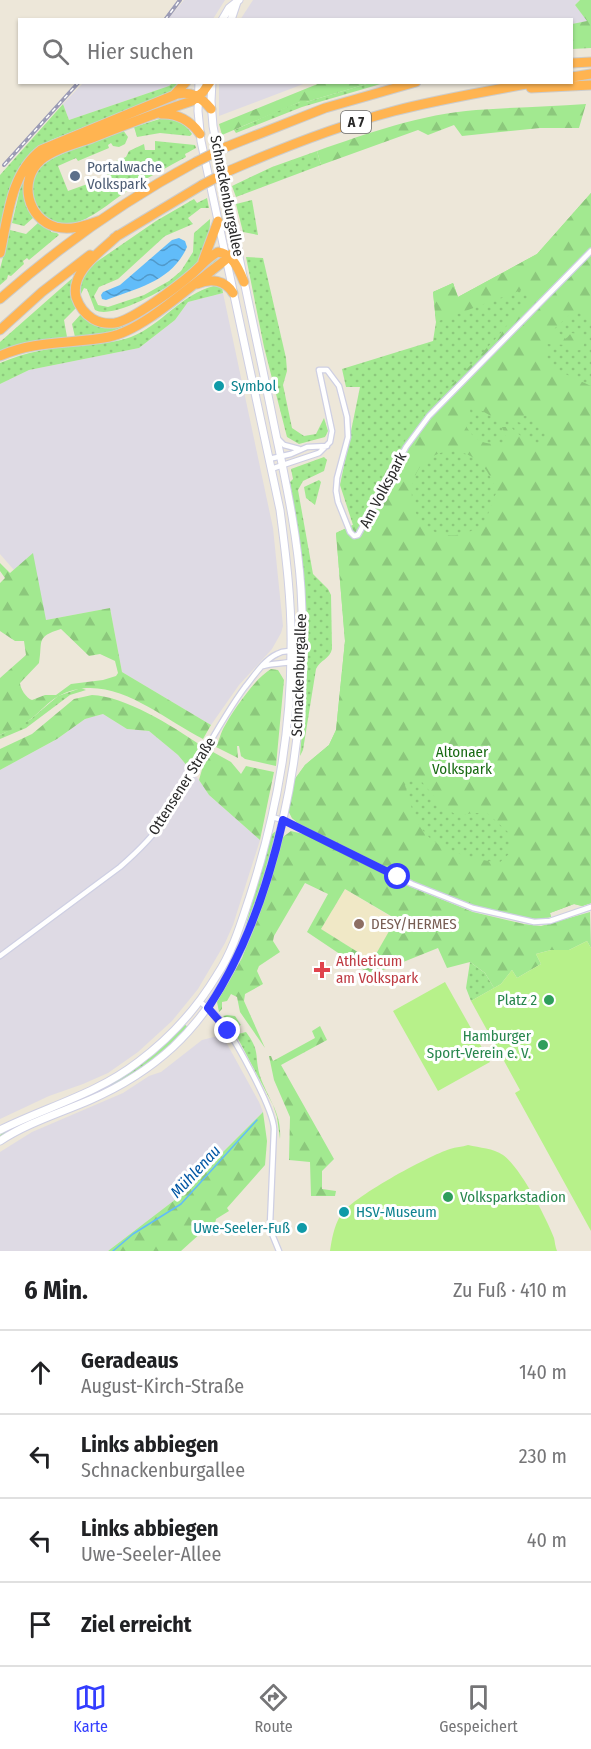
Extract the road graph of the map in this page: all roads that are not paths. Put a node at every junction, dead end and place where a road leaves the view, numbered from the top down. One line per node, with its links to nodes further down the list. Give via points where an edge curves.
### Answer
1 (238, 1): 2 (main road); 3 (main road)
2 (223, 18)
3 (232, 18)
4 (591, 62): 5 (highway)
5 (573, 63)
6 (591, 74): 7 (highway)
7 (573, 77)
8 (184, 84): 16 (highway)
9 (199, 84): 17 (main road, Schnackenburgallee)
10 (209, 84): 17 (highway)
11 (211, 84): 18 (main road, Schnackenburgallee)
12 (409, 84): 21 (highway, A 7, bridge, via 325,108 225,147 147,189)
13 (527, 84): 15 (highway, A 7)
14 (591, 85): 15 (highway)
15 (487, 92): 23 (highway, A 7, bridge, via 367,118 286,146 202,185)
16 (173, 96): 17 (highway, via 185,93); 26 (highway, via 60,141 34,156 17,182)
17 (198, 97): 18 (highway); 19 (highway); 20 (main road, Schnackenburgallee)
18 (211, 109): 24 (main road, Schnackenburgallee)
19 (153, 115): 20 (highway, via 178,116); 21 (highway, via 50,155 38,163 30,176 29,200 36,214 48,224 75,228)
20 (200, 134): 22 (main road, Schnackenburgallee)
21 (101, 220): 32 (highway, A 7)
22 (218, 222): 27 (main road, Schnackenburgallee); 28 (highway)
23 (118, 235): 28 (highway, via 85,267 75,288 81,308 102,322 128,318); 33 (highway, A 7, via 42,292)
24 (237, 248): 27 (highway); 29 (main road, Schnackenburgallee)
25 (591, 251): 36 (street, Am Volkspark, via 429,416 406,447 356,536 350,532 336,496 348,437 347,417 337,382 324,369 319,370 332,431)
26 (0, 253)
27 (227, 257): 28 (highway, via 216,253); 29 (highway); 30 (highway); 31 (main road, Schnackenburgallee)
28 (202, 265)
29 (244, 282): 35 (main road, Schnackenburgallee)
30 (195, 285): 31 (highway, via 218,281); 34 (highway, via 119,334 27,347)
31 (233, 293): 39 (main road, Schnackenburgallee)
32 (0, 299)
33 (0, 330)
34 (0, 356)
35 (276, 438): 37 (street); 38 (main road, Schnackenburgallee)
36 (327, 446): 37 (street); 40 (street, via 319,453)
37 (299, 449): 38 (street)
38 (280, 457): 39 (street); 40 (main road, Schnackenburgallee)
39 (268, 459): 41 (main road, Schnackenburgallee)
40 (282, 465): 41 (street); 43 (main road, Schnackenburgallee, via 299,569)
41 (271, 469): 42 (main road, Schnackenburgallee, via 286,560)
42 (291, 651): 43 (street); 44 (main road, Schnackenburgallee); 45 (street, Ottensener Straße, via 276,654)
43 (302, 657): 44 (street); 47 (main road, Schnackenburgallee, via 298,724)
44 (291, 663): 45 (street); 46 (main road, Schnackenburgallee, via 284,746)
45 (262, 666): 49 (street, Ottensener Straße, via 224,718 176,801 144,845)
46 (272, 817): 47 (street); 50 (main road, Schnackenburgallee, via 237,936)
47 (283, 820): 48 (street, via 412,884 473,908 534,922); 51 (main road, Schnackenburgallee, via 244,944)
48 (591, 908)
49 (0, 956)
50 (199, 1001): 51 (street); 52 (main road, Schnackenburgallee, via 159,1045 130,1069 99,1087)
51 (208, 1008): 53 (main road, Schnackenburgallee, via 173,1047 132,1079); 54 (street, via 228,1031 273,1117 270,1224)
52 (0, 1130)
53 (0, 1141)
54 (279, 1251)

